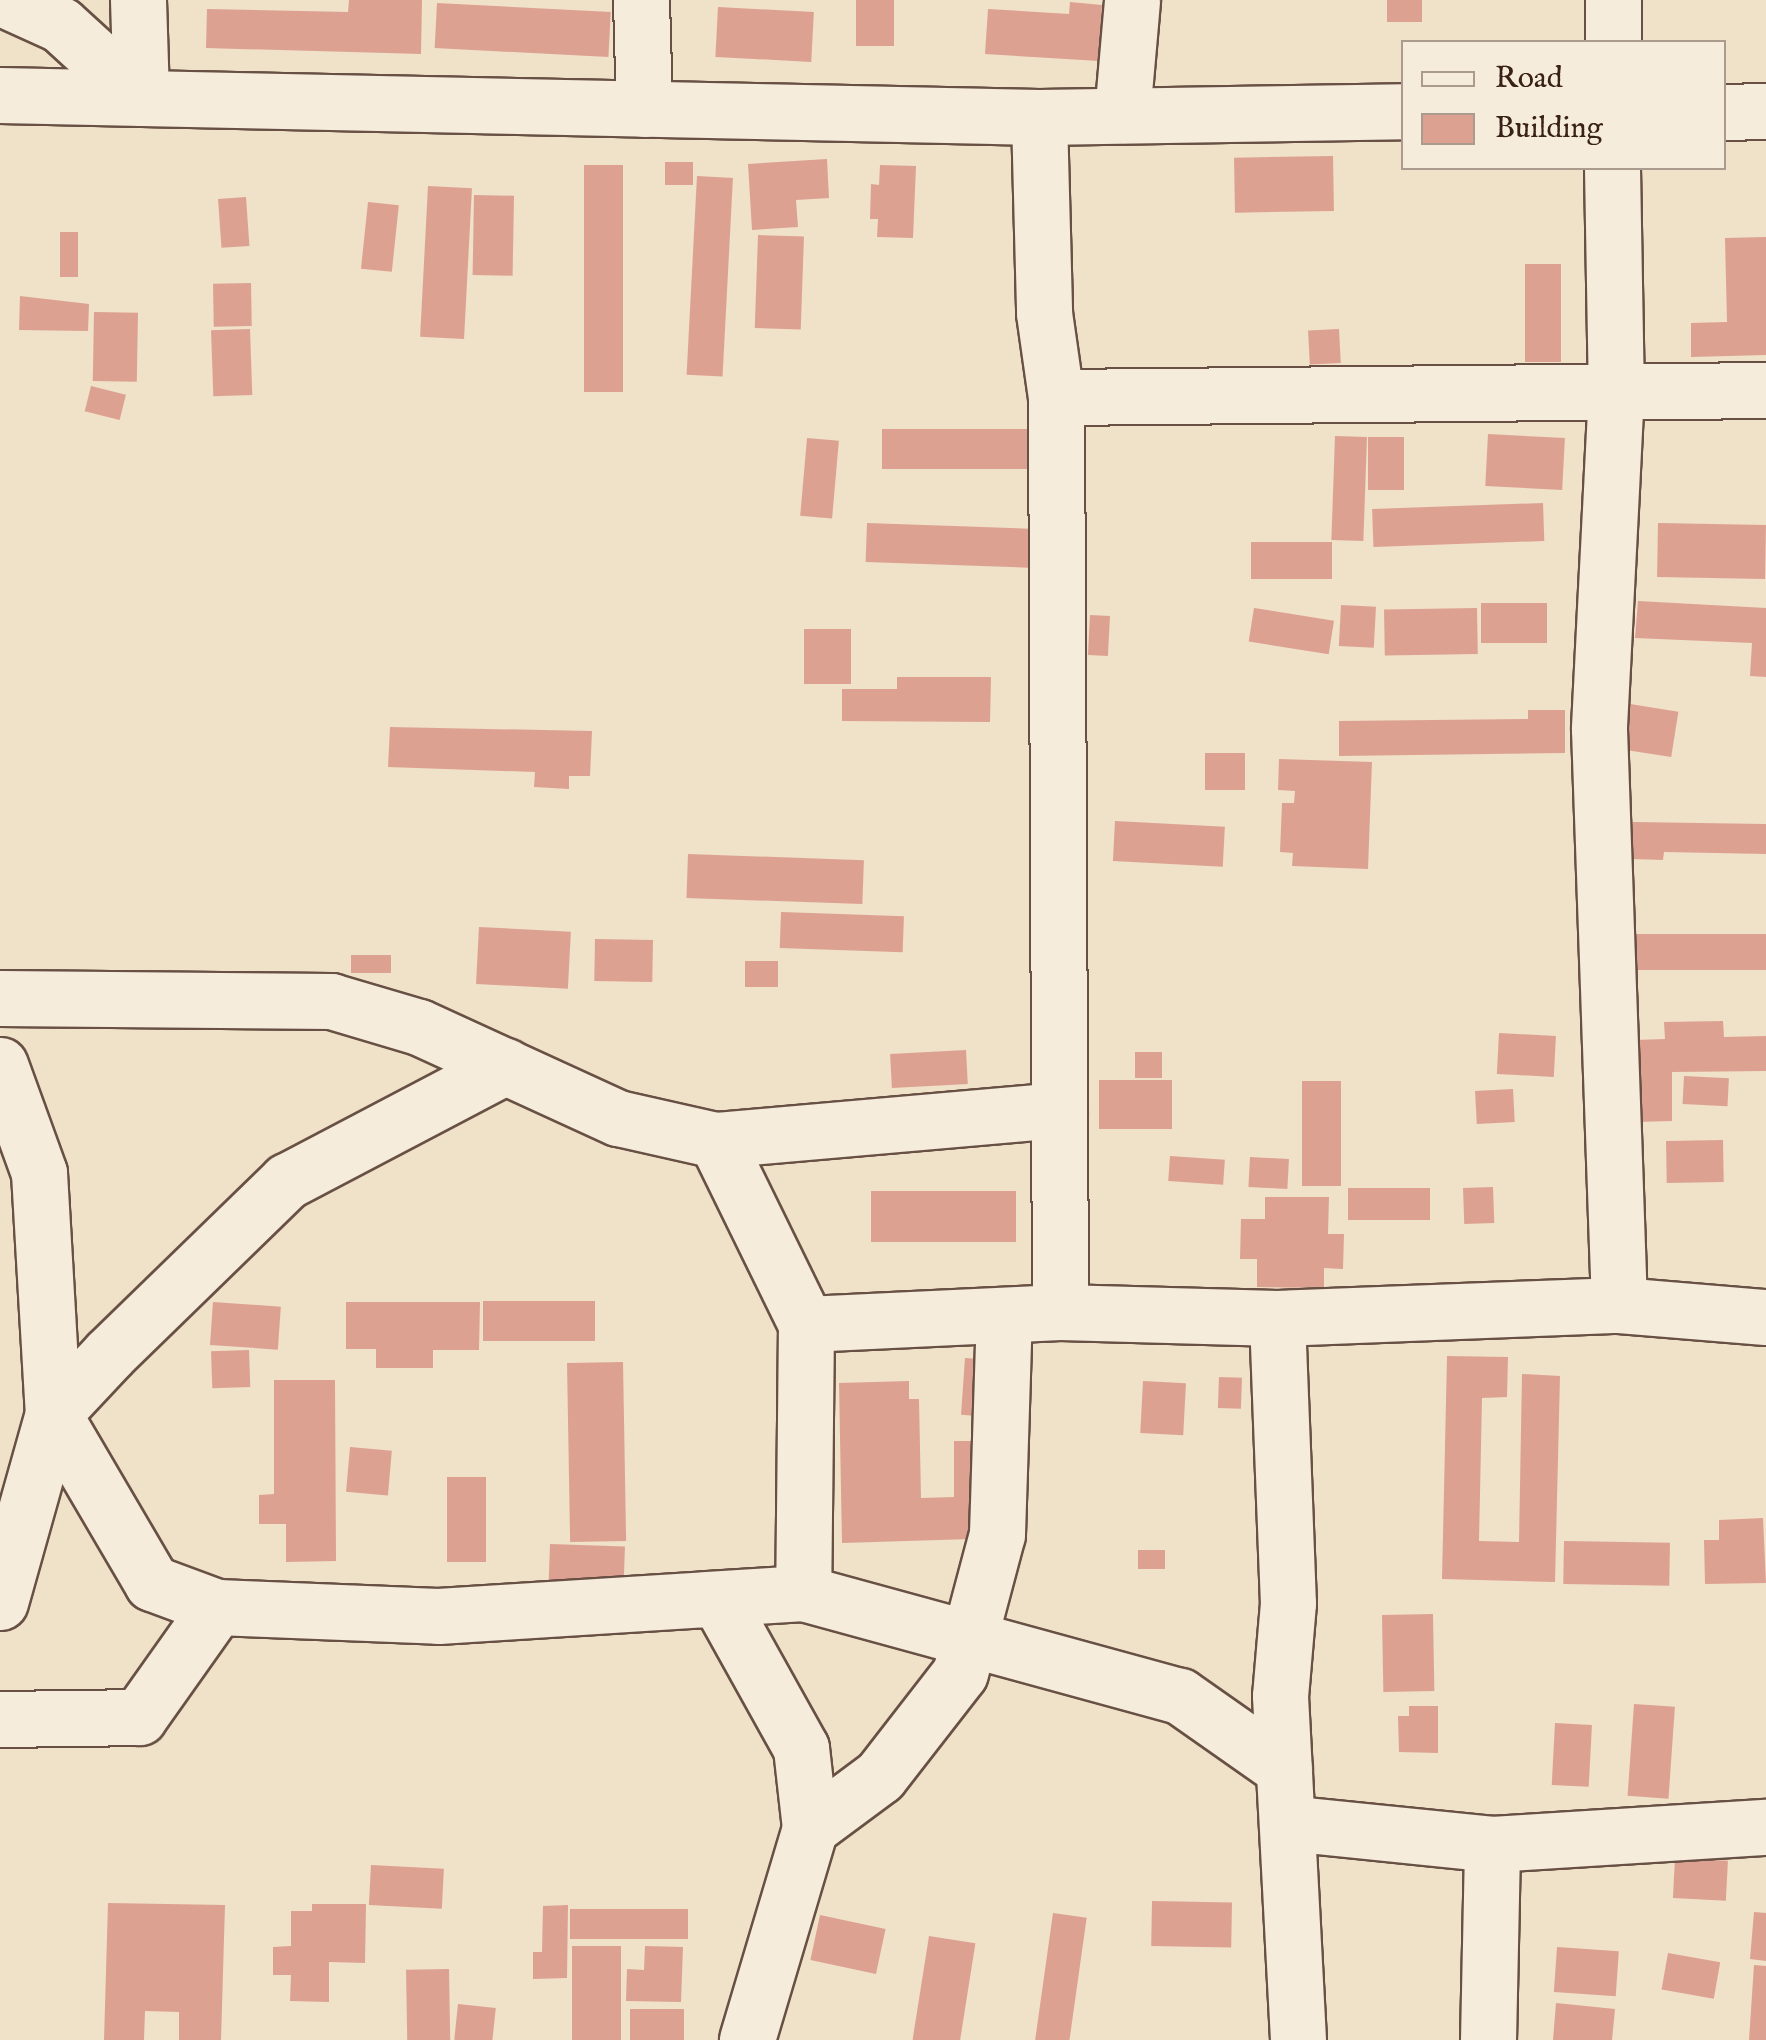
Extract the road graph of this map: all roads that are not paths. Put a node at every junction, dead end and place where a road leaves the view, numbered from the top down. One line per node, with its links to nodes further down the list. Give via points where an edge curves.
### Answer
1 (6, 0): 8 (street, via 61,25)
2 (138, 0): 8 (street)
3 (641, 0): 9 (street)
4 (1132, 0): 13 (street)
5 (1614, 0): 6 (street)
6 (1613, 40)
7 (0, 95): 8 (street)
8 (140, 98): 9 (street)
9 (644, 109): 14 (street)
10 (1401, 110): 13 (street)
11 (1726, 112): 12 (street)
12 (1766, 112)
13 (1122, 116): 14 (street)
14 (1039, 117): 18 (street, via 1044,313)
15 (1612, 170): 17 (street)
16 (1766, 390): 17 (street)
17 (1616, 391): 18 (street); 24 (street, via 1599,730)
18 (1056, 397): 22 (street)
19 (0, 998): 21 (street, via 331,1001 418,1026)
20 (0, 1065): 30 (street, via 39,1173)
21 (506, 1066): 23 (street, via 618,1118); 30 (street, via 287,1182)
22 (1059, 1110): 23 (street); 25 (street)
23 (716, 1140): 29 (street)
24 (1618, 1305): 27 (street); 28 (street)
25 (1060, 1312): 26 (street); 28 (street)
26 (1004, 1315): 29 (street); 35 (street, via 998,1534)
27 (1766, 1317)
28 (1276, 1318): 37 (street, via 1288,1603 1280,1696)
29 (806, 1324): 31 (street)
30 (54, 1414): 33 (street); 34 (street, via 152,1583)
31 (803, 1593): 32 (street); 35 (street)
32 (718, 1599): 34 (street, via 438,1616); 40 (street, via 801,1748)
33 (0, 1602)
34 (217, 1607): 36 (street, via 139,1717)
35 (971, 1634): 37 (street, via 1180,1696); 40 (street, via 960,1673 880,1776)
36 (0, 1718)
37 (1284, 1770): 38 (street)
38 (1287, 1823): 41 (street); 43 (street)
39 (1766, 1827): 41 (street)
40 (810, 1828): 42 (street)
41 (1492, 1844): 44 (street)
42 (747, 2040)
43 (1298, 2040)
44 (1488, 2040)

